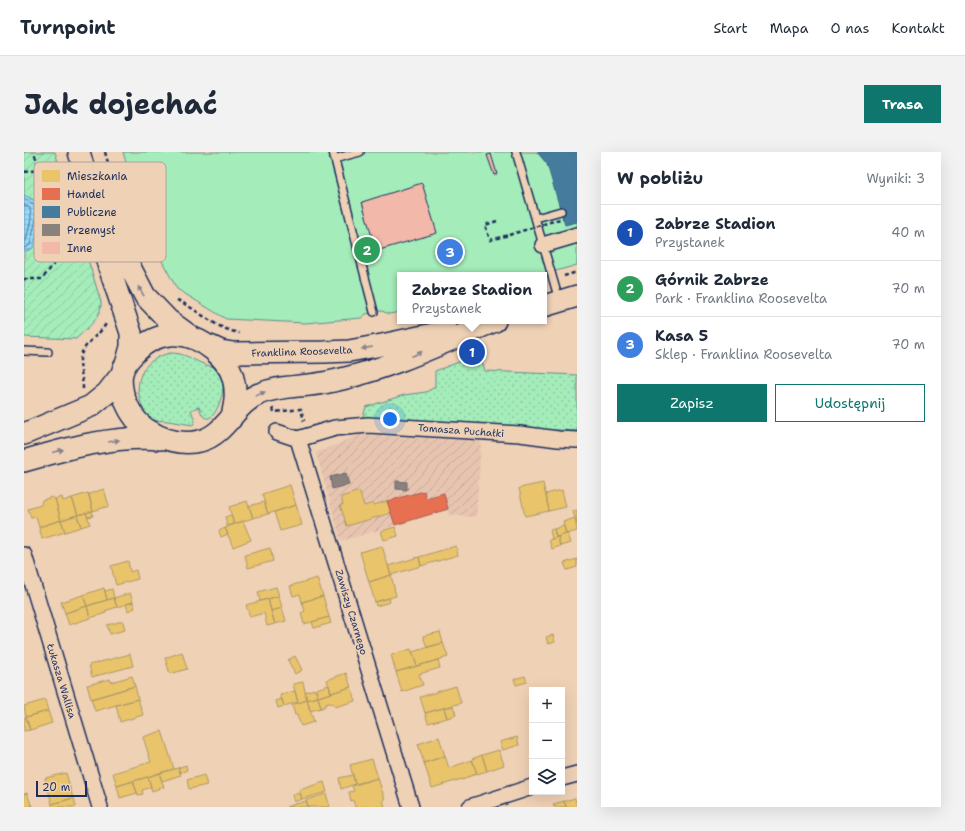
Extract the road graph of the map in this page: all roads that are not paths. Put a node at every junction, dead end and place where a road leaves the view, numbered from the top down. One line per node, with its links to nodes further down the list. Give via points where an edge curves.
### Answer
1 (79, 152): 5 (street)
2 (360, 152): 4 (lane)
3 (516, 152): 7 (lane)
4 (334, 155): 13 (lane)
5 (82, 162)
6 (561, 211): 7 (lane)
7 (536, 218): 9 (lane)
8 (577, 235): 9 (street)
9 (543, 245): 12 (lane)
10 (108, 262): 19 (street, via 131,333 131,347)
11 (127, 262): 16 (street, one-way to 11, via 168,320 144,296)
12 (560, 301)
13 (374, 312)
14 (478, 324): 16 (street, Franklina Roosevelta, one-way to 16, via 349,351 240,354 220,351)
15 (488, 324): 20 (street, one-way to 15, via 248,400 258,394 334,380 380,368)
16 (198, 341): 19 (street, via 177,335 155,338 145,344); 20 (street, via 222,357 234,378)
17 (24, 351): 18 (lane)
18 (48, 352)
19 (124, 368): 22 (street, via 108,393 91,406); 23 (street, via 124,398 136,420 154,434)
20 (232, 419): 23 (street, via 218,433 200,441)
21 (278, 432): 24 (street)
22 (24, 434)
23 (168, 439): 26 (street, one-way to 23, via 70,448 120,440)
24 (298, 439): 25 (street, Tomasza Puchałki, via 335,428 368,425 512,433); 32 (street, Zawiszy Czarnego)
25 (577, 440)
26 (24, 461)
27 (24, 555): 31 (street, Łukasza Wallisa)
28 (577, 774): 29 (street)
29 (565, 777)
30 (529, 789): 33 (street)
31 (100, 807)
32 (411, 807)
33 (470, 807)

